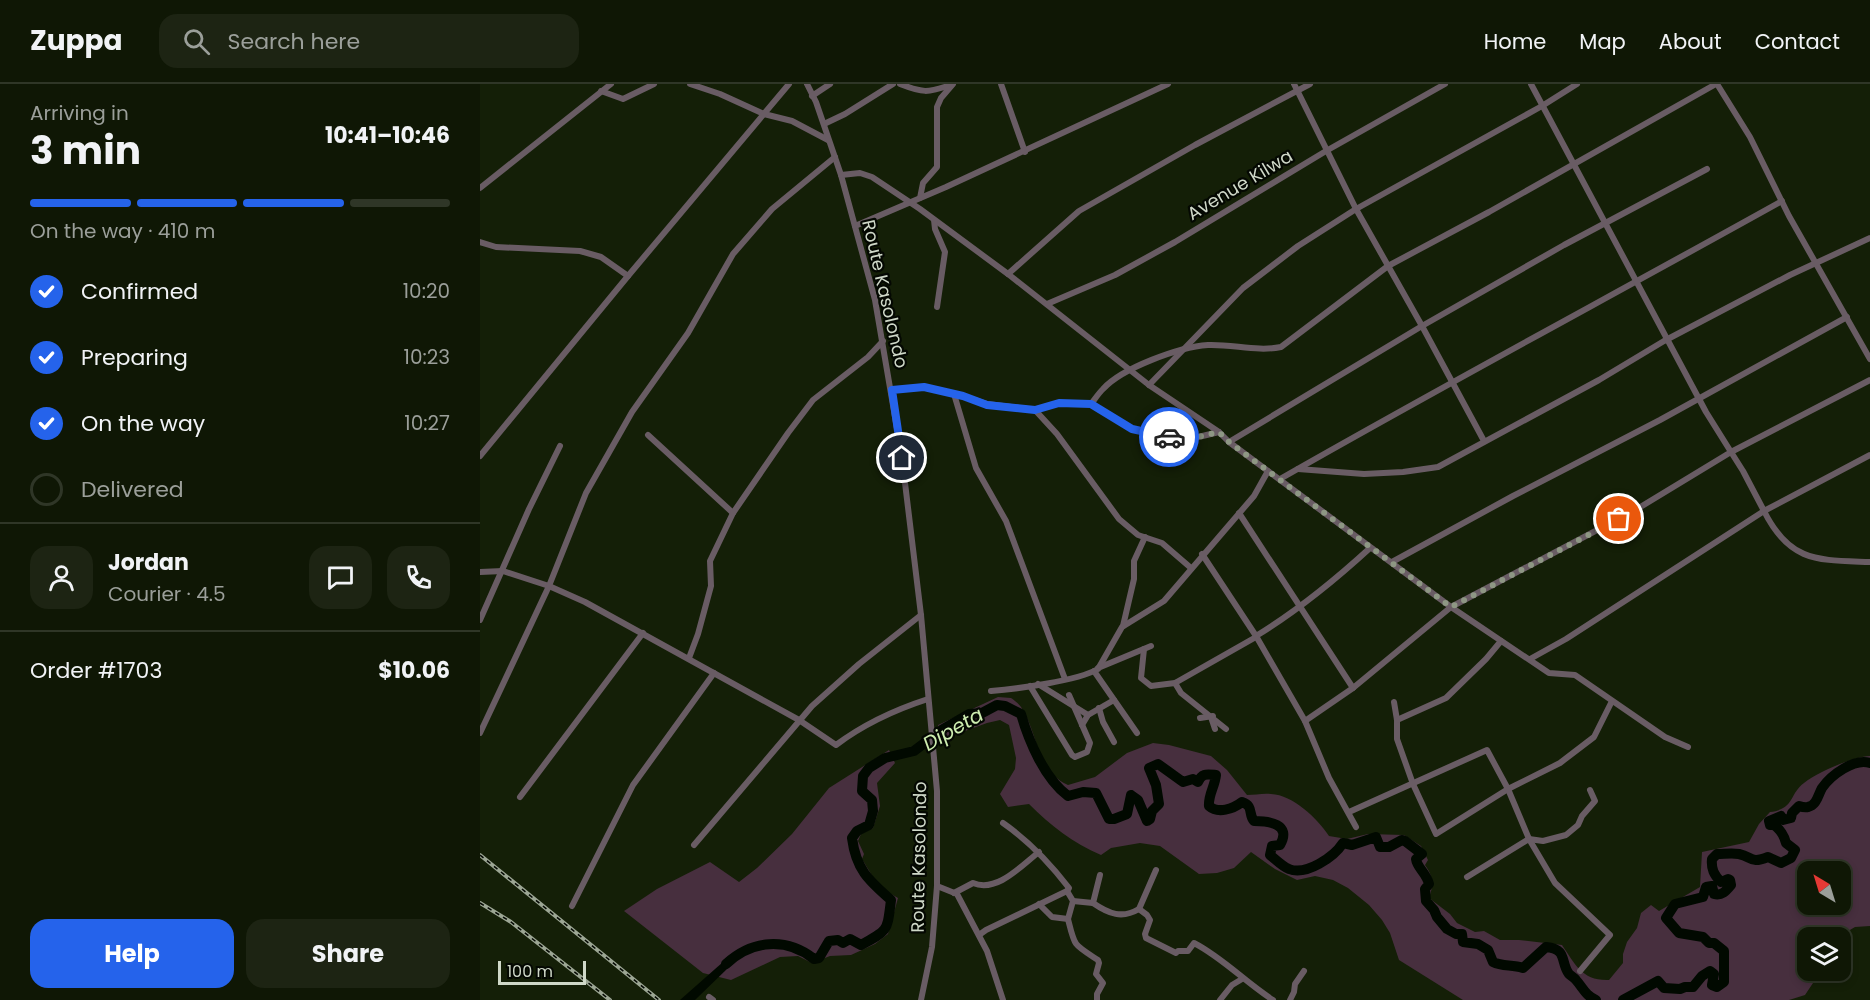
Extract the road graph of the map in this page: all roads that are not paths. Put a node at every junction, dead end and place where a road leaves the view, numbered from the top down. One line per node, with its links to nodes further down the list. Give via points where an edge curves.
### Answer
1 (611, 84): 19 (street)
2 (654, 84): 19 (street, via 623,99)
3 (690, 84): 23 (street)
4 (789, 84): 23 (street)
5 (807, 84): 21 (street, Route Kasolondo)
6 (830, 84): 21 (street)
7 (893, 84): 24 (street)
8 (900, 84): 9 (street, via 920,92)
9 (954, 84): 33 (street, via 937,107 937,167 923,183)
10 (1001, 84): 27 (street)
11 (1168, 84): 18 (street)
12 (1294, 84): 20 (street)
13 (1310, 84): 20 (street)
14 (1445, 84): 26 (street, Avenue Kilwa)
15 (1530, 84): 22 (street)
16 (1577, 84): 22 (street)
17 (1717, 84): 29 (street); 34 (street, via 1750,137)
18 (1157, 87): 27 (street)
19 (601, 91): 32 (street)
20 (1298, 91): 26 (street); 44 (street, via 1079,211)
21 (812, 96): 24 (street, Route Kasolondo)
22 (1542, 106): 29 (street); 36 (street)
23 (764, 114): 25 (street, via 792,121); 45 (street)
24 (824, 124): 25 (street, Route Kasolondo)
25 (828, 140): 28 (street, Route Kasolondo)
26 (1326, 151): 36 (street); 47 (street, Avenue Kilwa, via 1115,275)
27 (1025, 152): 33 (street)
28 (835, 157): 31 (street, Route Kasolondo); 86 (street, via 772,209 733,254 688,333 605,457 586,493)
29 (1574, 164): 38 (street); 43 (street)
30 (1707, 169): 38 (street)
31 (841, 175): 35 (street, via 860,173 872,177); 39 (street, Route Kasolondo)
32 (480, 188)
33 (920, 198): 35 (street)
34 (1782, 201): 42 (street); 46 (street)
35 (908, 202): 37 (street); 39 (street)
36 (1356, 209): 43 (street); 53 (street, via 1243,288)
37 (934, 220): 44 (street); 48 (street, via 945,252)
38 (1605, 223): 46 (street); 50 (street)
39 (855, 226): 52 (street, Route Kasolondo)
40 (1869, 239): 42 (street)
41 (480, 242): 45 (street, via 496,247 580,251 601,257)
42 (1817, 261): 49 (street); 51 (street)
43 (1388, 266): 50 (street); 53 (street, via 1281,347 1267,350 1209,345)
44 (1008, 274): 47 (street)
45 (628, 276): 71 (street)
46 (1638, 282): 51 (street); 57 (street)
47 (1047, 304): 55 (street)
48 (937, 307)
49 (1847, 317): 54 (street); 61 (street)
50 (1422, 326): 57 (street); 67 (street)
51 (1668, 340): 61 (street); 66 (street)
52 (883, 341): 59 (street, Route Kasolondo); 76 (street, via 813,400)
53 (1184, 349): 55 (street, via 1158,356); 58 (street)
54 (1870, 358)
55 (1131, 371): 58 (street); 62 (street, via 1103,388)
56 (1870, 380): 69 (street)
57 (1452, 381): 66 (street); 72 (street)
58 (1149, 385): 64 (street)
59 (892, 390): 60 (street, via 924,387); 89 (street, Route Kasolondo)
60 (954, 394): 63 (street, via 987,405); 101 (street, via 976,468 1006,521)
61 (1699, 398): 69 (street); 81 (street)
62 (1091, 404): 63 (street, via 1059,403); 64 (street, via 1132,429 1162,436 1190,439)
63 (1035, 410): 78 (street, via 1119,519)
64 (1219, 432): 67 (street)
65 (648, 435): 76 (street)
66 (1484, 441): 72 (street, via 1438,467 1364,474)
67 (1229, 442): 73 (street)
68 (561, 446): 84 (street)
69 (1731, 452): 75 (street); 88 (street, via 1636,509)
70 (1870, 455): 75 (street)
71 (480, 456)
72 (1298, 469): 74 (street)
73 (1268, 471): 74 (street); 77 (street)
74 (1280, 479): 79 (street)
75 (1764, 511): 82 (street, via 1782,540 1802,555 1823,561); 98 (street, via 1566,639)
76 (733, 513): 97 (street, via 710,561 711,586)
77 (1239, 513): 80 (street); 87 (street)
78 (1144, 537): 83 (street, via 1162,543); 91 (street, via 1134,561 1134,579)
79 (1370, 548): 81 (street); 87 (street)
80 (1202, 554): 83 (street); 93 (street)
81 (1392, 562): 88 (street)
82 (1870, 562)
83 (1191, 568): 91 (street, via 1164,601)
84 (502, 571): 85 (street); 86 (street); 90 (street)
85 (480, 572)
86 (549, 586): 92 (street); 123 (street)
87 (1300, 607): 93 (street); 105 (street)
88 (1451, 607): 94 (street); 105 (street)
89 (921, 615): 108 (street, Route Kasolondo); 117 (street, via 859,664)
90 (480, 620)
91 (1122, 627): 99 (street)
92 (643, 633): 97 (street); 130 (street)
93 (1256, 636): 102 (street); 119 (street)
94 (1501, 641): 98 (street); 118 (street, via 1446,698)
95 (1151, 646): 96 (street)
96 (1144, 649): 99 (street); 102 (street, via 1144,682 1151,686)
97 (689, 658): 100 (street)
98 (1530, 658): 110 (street, via 1549,673 1575,675)
99 (1096, 670): 101 (street); 109 (street)
100 (714, 673): 117 (street); 146 (street, via 633,785)
101 (1065, 679): 103 (street)
102 (1175, 683): 115 (street, via 1181,693)
103 (1038, 684): 104 (street); 113 (street)
104 (1030, 686): 106 (street); 120 (street, via 1075,757 1087,752 1090,743)
105 (1353, 688): 119 (street)
106 (991, 691)
107 (1070, 695): 113 (street)
108 (928, 699): 117 (street, via 898,708 836,745); 140 (street, Route Kasolondo, via 937,814)
109 (1114, 699): 112 (street); 124 (street)
110 (1612, 701): 126 (street, via 1665,737); 128 (street, via 1594,737 1560,763)
111 (1394, 702): 118 (street)
112 (1099, 708): 114 (street); 125 (street)
113 (1076, 709): 114 (street); 120 (street)
114 (1088, 715): 120 (street)
115 (1212, 717): 116 (street); 121 (street); 122 (street)
116 (1200, 718)
117 (799, 720): 135 (street)
118 (1397, 720): 127 (street, via 1397,739)
119 (1305, 721): 131 (street)
120 (1082, 725)
121 (1215, 729)
122 (1226, 729)
123 (480, 733)
124 (1137, 733)
125 (1114, 742)
126 (1688, 747)
127 (1413, 784): 128 (street, via 1487,750); 128 (street, via 1436,834); 131 (street)
128 (1508, 789): 134 (street)
129 (1590, 790): 134 (street, via 1595,801 1566,836 1543,841)
130 (520, 797)
131 (1348, 812): 133 (street)
132 (1003, 823): 136 (street)
133 (1356, 827)
134 (1529, 839): 139 (street); 151 (street, via 1555,883 1610,935)
135 (694, 845)
136 (1039, 852): 141 (street, via 1069,888); 142 (street, via 1005,879 983,886 973,883)
137 (1156, 870): 147 (street)
138 (1100, 875): 144 (street)
139 (1467, 877)
140 (937, 886): 142 (street); 153 (street, Route Kasolondo, via 932,947)
141 (1067, 891): 143 (street); 145 (street)
142 (954, 893): 149 (street)
143 (1073, 901): 144 (street); 148 (street)
144 (1093, 903): 147 (street, via 1119,915)
145 (1039, 904): 148 (street, via 1052,917); 149 (street)
146 (572, 906)
147 (1139, 909): 152 (street, via 1150,920 1146,938 1176,953 1188,951 1194,943 1220,958)
148 (1068, 919): 155 (street, via 1073,941 1099,962 1096,974 1103,983)
149 (979, 935): 154 (street)
150 (1304, 971): 158 (street)
151 (1580, 971)
152 (1242, 979): 156 (street); 157 (street)
153 (921, 1000)
154 (1003, 1000)
155 (1097, 1000)
156 (1220, 1000)
157 (1273, 1000)
158 (1290, 1000)

